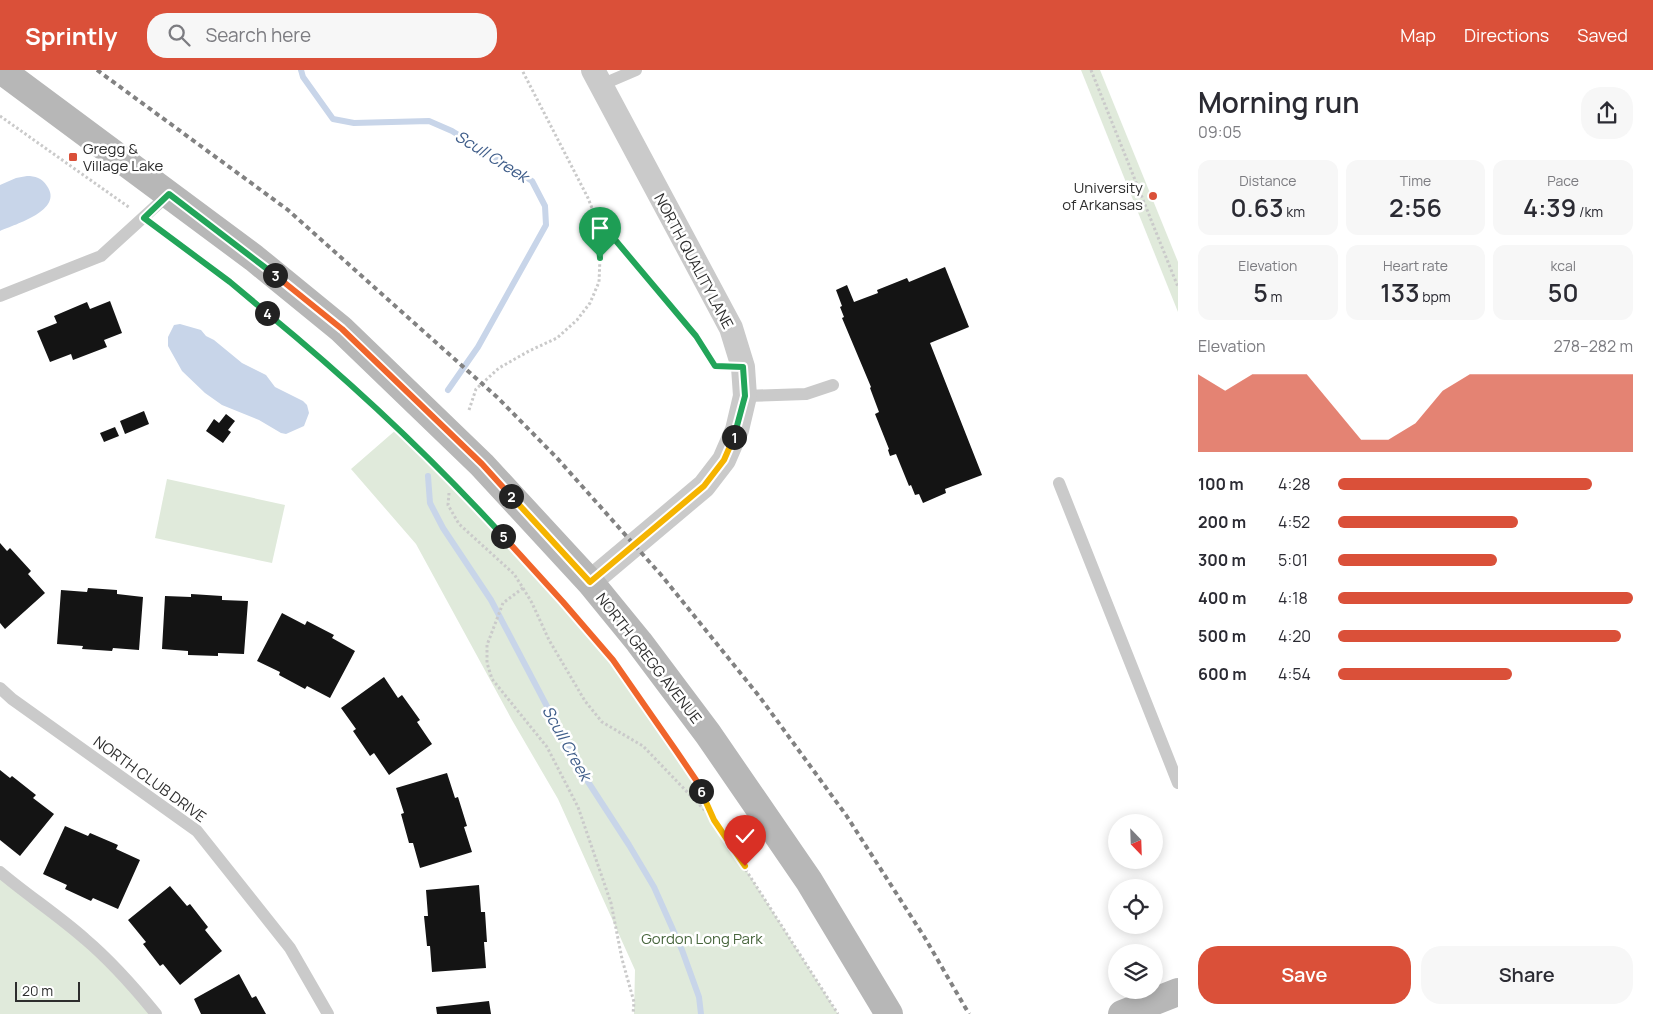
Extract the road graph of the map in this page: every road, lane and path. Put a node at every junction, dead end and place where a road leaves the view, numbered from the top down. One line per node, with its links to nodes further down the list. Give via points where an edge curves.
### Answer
1 (1, 70): 7 (main road, NORTH GREGG AVENUE)
2 (522, 70): 9 (path, via 584,189)
3 (636, 70): 5 (lane)
4 (1091, 70): 10 (path)
5 (597, 78): 12 (street, NORTH QUALITY LANE, via 731,328)
6 (0, 116): 8 (path)
7 (169, 194): 8 (lane); 18 (main road, NORTH GREGG AVENUE, via 342,329 482,464)
8 (144, 218): 11 (lane, via 101,256); 22 (path, via 230,282 315,352 458,487 613,660 696,780)
9 (597, 221): 12 (path, via 696,336 715,366); 15 (path, via 599,282 590,303 557,338 499,368 476,389)
10 (1178, 287)
11 (0, 296)
12 (743, 367): 14 (street, NORTH QUALITY LANE)
13 (833, 385): 14 (lane, via 806,394)
14 (745, 396): 18 (street, NORTH QUALITY LANE, via 737,430 724,460 704,486)
15 (469, 410)
16 (1060, 483): 21 (lane)
17 (449, 493): 19 (path, via 448,505 459,524 514,574)
18 (590, 582): 29 (main road, NORTH GREGG AVENUE, via 639,642 751,795 809,881)
19 (523, 588): 22 (path, via 549,640 602,722 643,746); 27 (path, via 503,603 487,645 487,663 492,679 547,747 578,806 611,903 634,1002)
20 (0, 688): 26 (lane, NORTH CLUB DRIVE, via 197,831 290,948)
21 (1178, 783)
22 (714, 820): 28 (path)
23 (0, 872): 25 (lane, via 85,939)
24 (1178, 992): 30 (main road)
25 (156, 1014)
26 (328, 1014)
27 (633, 1014)
28 (838, 1014)
29 (889, 1014)
30 (1122, 1014)

